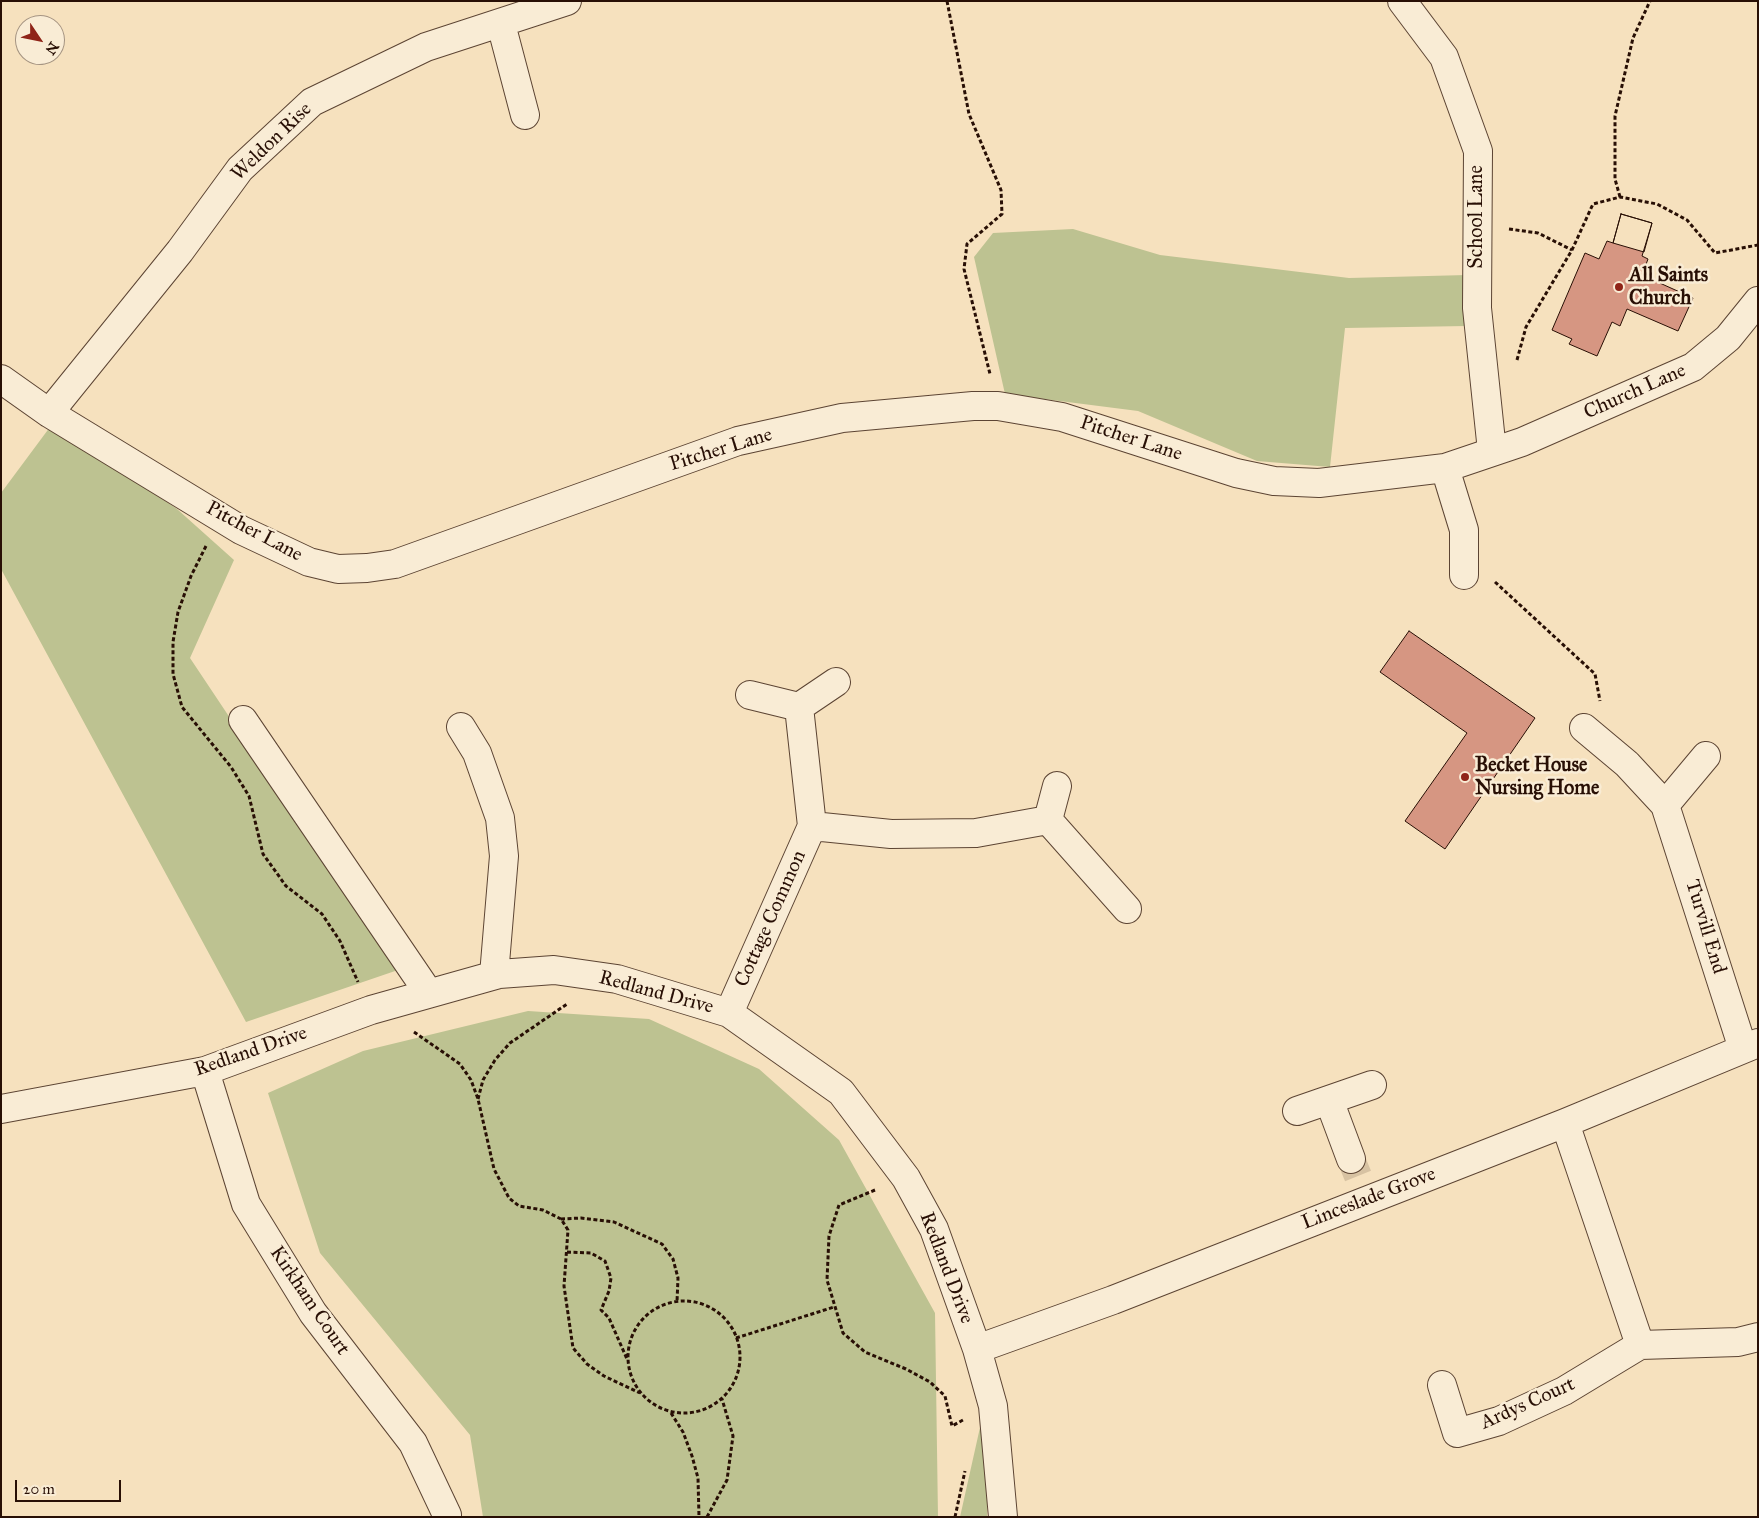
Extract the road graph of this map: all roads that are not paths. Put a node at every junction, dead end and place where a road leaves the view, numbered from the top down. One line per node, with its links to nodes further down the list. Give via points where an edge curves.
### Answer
1 (567, 1): 3 (street, Weldon Rise)
2 (1402, 1): 8 (street, School Lane, via 1444,57 1478,151 1477,308)
3 (501, 24): 4 (street); 7 (street, Weldon Rise, via 426,47 312,102 240,168 180,251)
4 (525, 115)
5 (1758, 301): 8 (street, Church Lane, via 1728,338 1693,366 1522,442)
6 (1, 379): 7 (street, Pitcher Lane)
7 (49, 413): 9 (street, Pitcher Lane, via 241,530 309,562 338,568 395,564 738,440 842,418 973,406 998,406 1062,417 1236,473 1274,481 1319,483)
8 (1492, 451): 9 (street, Pitcher Lane)
9 (1445, 468): 10 (street, via 1464,530)
10 (1464, 575)
11 (836, 682): 13 (street)
12 (750, 695): 13 (street)
13 (799, 707): 21 (street, Cottage Common)
14 (243, 720): 24 (street)
15 (461, 727): 23 (street, via 477,753 500,818 504,856)
16 (1587, 731): 19 (street, Turvill End, via 1627,764)
17 (1706, 756): 19 (street)
18 (1057, 786): 20 (street)
19 (1665, 805): 26 (street, Turvill End)
20 (1048, 820): 21 (street, Cottage Common, via 976,833 891,834); 22 (street)
21 (812, 826): 25 (street, Cottage Common)
22 (1127, 909)
23 (494, 975): 24 (street, Redland Drive); 25 (street, Redland Drive, via 554,970 600,976 676,995)
24 (428, 992): 27 (street, Redland Drive)
25 (730, 1013): 36 (street, Redland Drive, via 841,1092 906,1178 934,1229)
26 (1750, 1046): 32 (street, Linceslade Grove)
27 (205, 1071): 30 (street, Redland Drive); 38 (street, Kirkham Court, via 246,1204 313,1313 412,1443)
28 (1372, 1084): 29 (street)
29 (1329, 1100): 31 (street); 33 (street)
30 (1, 1109)
31 (1297, 1111)
32 (1565, 1123): 33 (street, Linceslade Grove); 35 (street)
33 (1359, 1178): 36 (street, Linceslade Grove, via 1113,1300)
34 (1758, 1337): 35 (street, Ardys Court, via 1738,1342)
35 (1640, 1345): 37 (street, Ardys Court, via 1564,1391 1500,1421 1457,1433)
36 (977, 1349): 39 (street, Redland Drive, via 993,1406)
37 (1442, 1385)
38 (447, 1515)
39 (1003, 1517)

